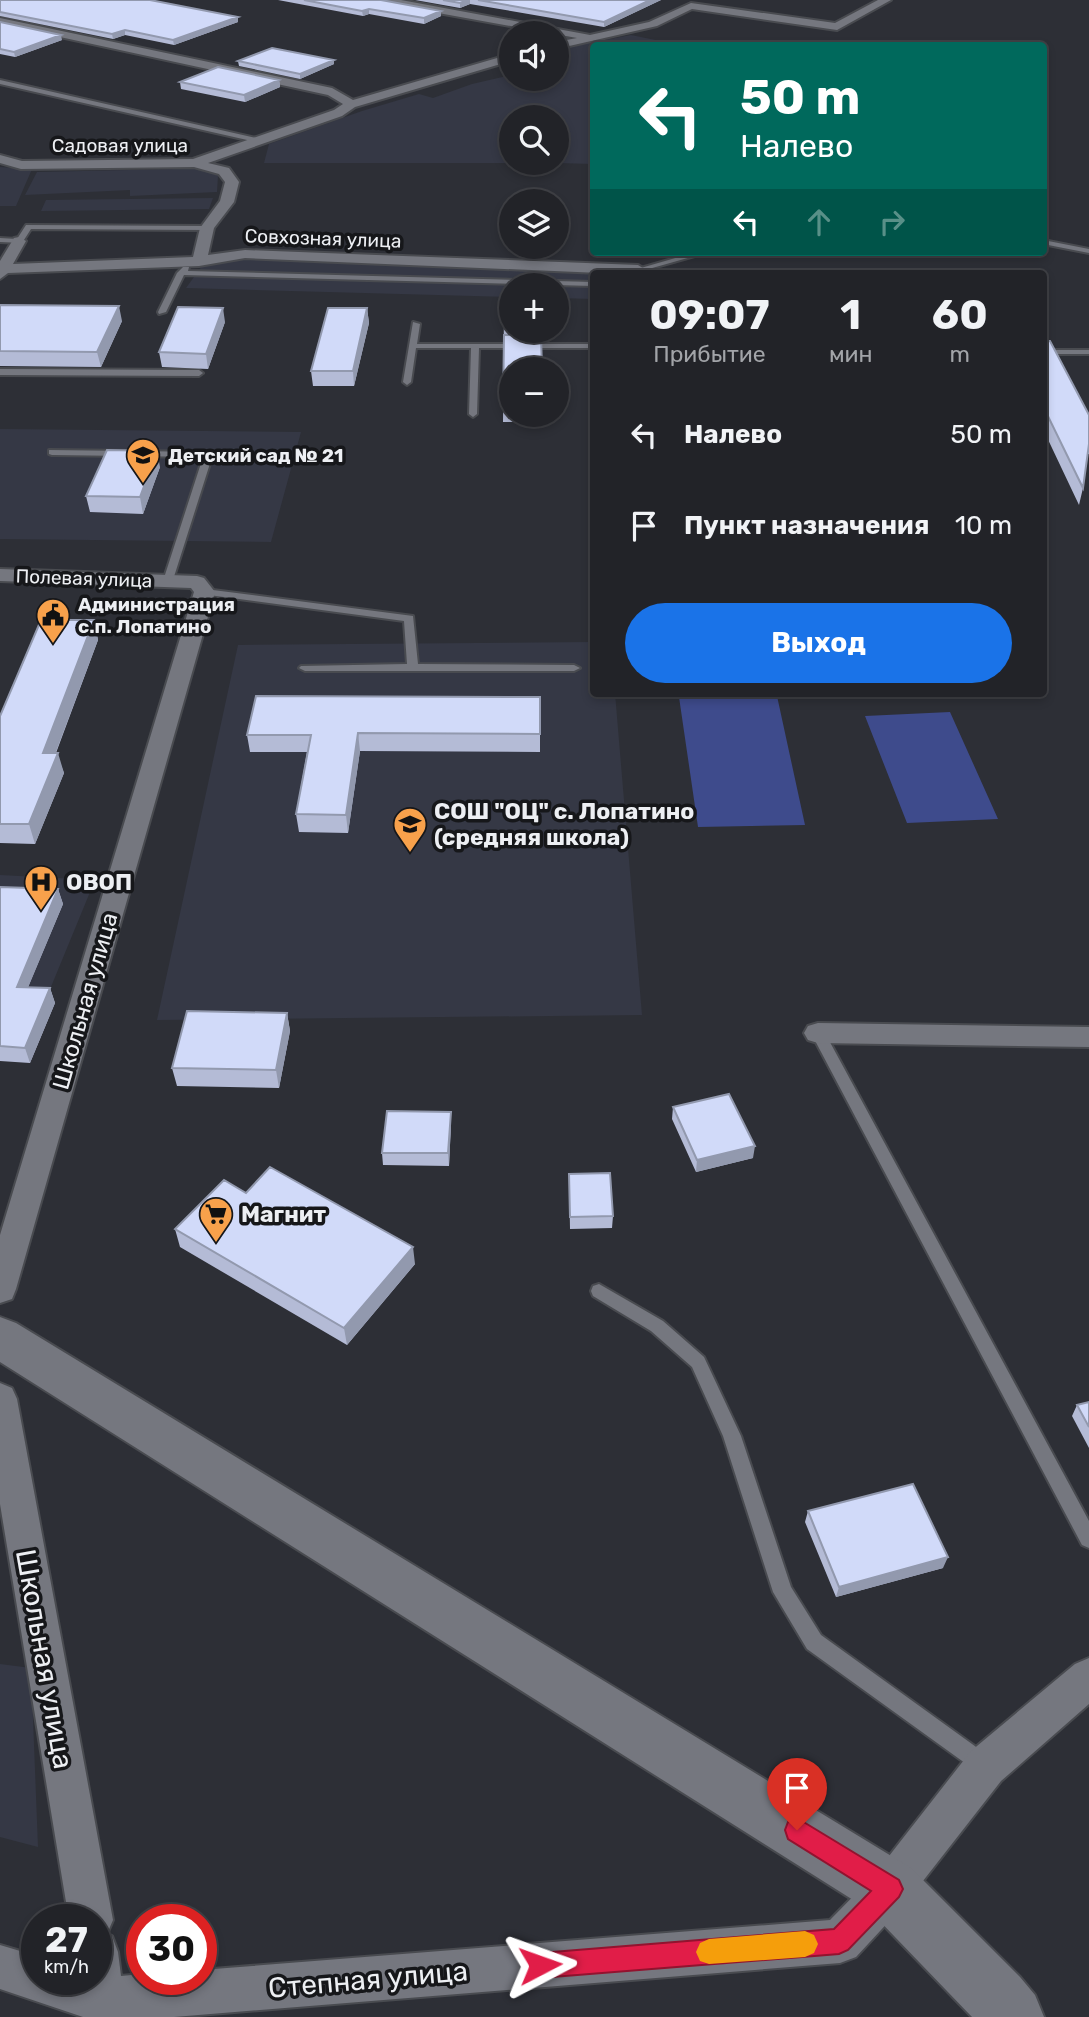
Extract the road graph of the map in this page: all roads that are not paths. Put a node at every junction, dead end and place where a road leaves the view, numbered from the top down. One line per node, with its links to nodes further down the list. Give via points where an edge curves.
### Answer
1 (383, 0): 6 (street)
2 (886, 0): 4 (street, via 836,27)
3 (667, 2): 4 (street)
4 (691, 6): 6 (street, via 653,24)
5 (0, 21): 10 (street, via 332,92)
6 (594, 37): 7 (street)
7 (569, 43)
8 (499, 61): 10 (street)
9 (0, 82): 11 (lane)
10 (351, 104): 11 (street, via 338,113)
11 (256, 140): 13 (street)
12 (0, 159): 13 (street, Садовая улица, via 21,165)
13 (194, 163): 14 (street, Садовая улица, via 224,171 232,182 227,202)
14 (208, 228): 16 (lane, via 29,227); 20 (street, Садовая улица)
15 (0, 240): 16 (lane)
16 (19, 241): 23 (street)
17 (1047, 243): 18 (lane)
18 (1089, 251)
19 (691, 256): 22 (lane)
20 (199, 261): 21 (street, Совхозная улица, via 244,254); 23 (street, Совхозная улица); 24 (lane)
21 (614, 270)
22 (641, 270)
23 (2, 272)
24 (181, 272): 25 (lane); 26 (lane)
25 (590, 284)
26 (162, 312)
27 (416, 324): 28 (lane)
28 (413, 346): 29 (lane); 35 (lane)
29 (475, 346): 30 (lane); 36 (lane)
30 (590, 346)
31 (1047, 352): 32 (lane)
32 (1089, 352)
33 (0, 372): 34 (lane)
34 (200, 373)
35 (407, 382)
36 (473, 414)
37 (52, 452): 39 (lane, via 208,454)
38 (0, 575): 39 (street, Полевая улица)
39 (168, 580): 40 (street, Полевая улица, via 197,582)
40 (205, 592): 41 (lane, via 409,618); 46 (street, Школьная улица)
41 (414, 667): 42 (lane); 43 (lane)
42 (305, 668)
43 (574, 668)
44 (818, 1033): 45 (street); 50 (lane)
45 (1089, 1037)
46 (0, 1289)
47 (599, 1291): 52 (lane, via 657,1325 698,1362 732,1436 783,1592 814,1642)
48 (0, 1337): 53 (street)
49 (0, 1399): 54 (street, Школьная улица)
50 (1089, 1539)
51 (1089, 1678): 52 (street, Степная улица)
52 (986, 1766): 53 (street, Степная улица)
53 (890, 1889): 58 (street, Степная улица, via 839,1941); 59 (street)
54 (88, 1904)
55 (0, 1967): 56 (street, Степная улица)
56 (21, 1974)
57 (73, 1995): 58 (street, Степная улица)
58 (104, 2009)
59 (1013, 2017)

